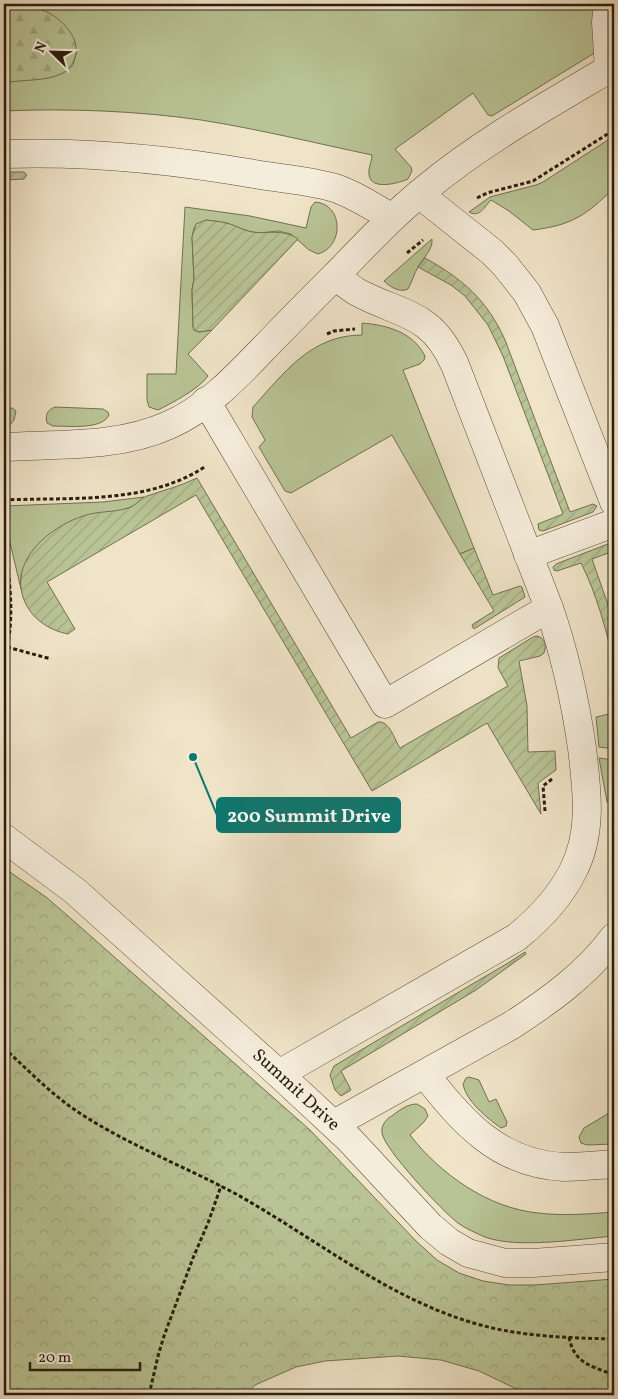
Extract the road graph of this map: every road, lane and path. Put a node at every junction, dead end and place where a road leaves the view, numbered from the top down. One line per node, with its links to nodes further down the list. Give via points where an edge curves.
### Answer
1 (608, 4): 2 (street, via 606,22)
2 (612, 68): 5 (street, via 485,146)
3 (614, 130): 6 (path, via 533,181 487,192)
4 (4, 154): 7 (street, via 48,153 207,165 334,188)
5 (419, 194): 7 (street); 13 (street, via 492,252 527,293 545,326)
6 (473, 202)
7 (392, 218): 8 (street)
8 (335, 276): 9 (street, via 237,375); 16 (street, via 356,291 416,317 443,342 456,365)
9 (206, 401): 10 (street, via 169,425 123,438 92,443); 17 (street, via 386,704)
10 (4, 447)
11 (207, 465): 12 (path, via 181,479 134,493)
12 (4, 500)
13 (614, 502)
14 (614, 523): 16 (street)
15 (4, 546): 18 (path, via 11,600)
16 (528, 555): 17 (street)
17 (549, 608): 24 (street, via 569,674 587,788 586,833 573,872 548,908 517,937)
18 (8, 648): 19 (path); 20 (path)
19 (51, 659)
20 (4, 660)
21 (4, 838): 24 (street, Summit Drive, via 81,897)
22 (614, 937): 25 (street, via 575,978 533,1011)
23 (4, 1048): 28 (path, via 78,1112 130,1142)
24 (279, 1074): 26 (street, Summit Drive)
25 (425, 1074): 26 (street); 27 (street, via 470,1126 513,1156 563,1166)
26 (334, 1124): 29 (street, Summit Drive, via 430,1226 468,1254 505,1263)
27 (614, 1164)
28 (221, 1186): 30 (path, via 373,1279 432,1308 497,1329); 33 (path, via 164,1336)
29 (614, 1257)
30 (569, 1337): 31 (path); 32 (path, via 577,1358)
31 (614, 1339)
32 (614, 1375)
33 (149, 1395)

